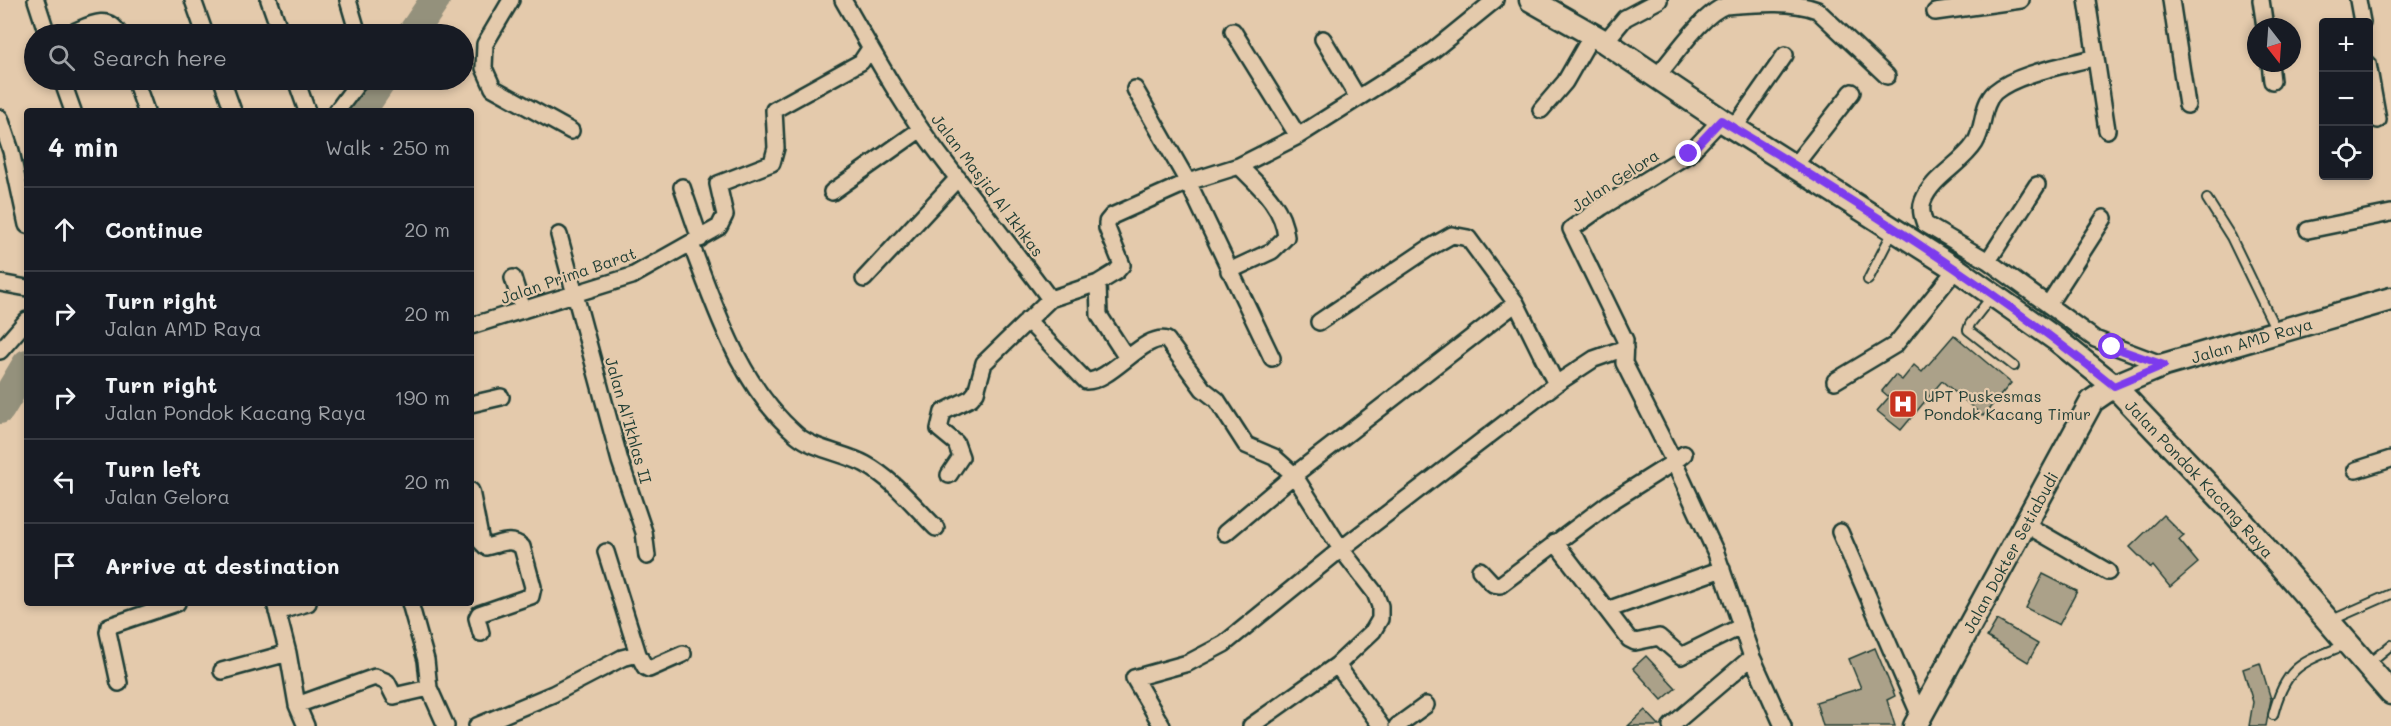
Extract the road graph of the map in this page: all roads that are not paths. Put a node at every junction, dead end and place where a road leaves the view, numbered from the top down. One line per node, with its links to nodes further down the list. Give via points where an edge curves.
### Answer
1 (36, 0): 18 (street)
2 (193, 0): 21 (street)
3 (269, 0): 22 (street)
4 (348, 0): 23 (street)
5 (512, 0): 55 (street, via 485,44 484,68 493,88)
6 (843, 0): 27 (street, Jalan Masjid Al Ikhkas)
7 (1495, 0): 42 (street, via 1431,52)
8 (1531, 0): 26 (main road, Jalan Pondok Kacang Raya)
9 (1659, 0): 26 (street, via 1625,18)
10 (2021, 0): 15 (street)
11 (2087, 0): 29 (street)
12 (2171, 0): 43 (street)
13 (2262, 0): 16 (street)
14 (2358, 0): 17 (street)
15 (1935, 12)
16 (2264, 18)
17 (2361, 18)
18 (44, 24)
19 (94, 24): 20 (street)
20 (108, 24)
21 (201, 24)
22 (277, 24)
23 (354, 24)
24 (1233, 31): 56 (street)
25 (1323, 39): 42 (street)
26 (1599, 39): 32 (main road, Jalan Pondok Kacang Raya); 49 (street)
27 (869, 50): 53 (street, Jalan Masjid Al Ikhkas); 72 (street, Jalan Prima Barat, via 861,62 774,110 776,148 772,163 718,184 724,223)
28 (1785, 56): 52 (street)
29 (2096, 57): 54 (street); 73 (street, via 2012,81 1995,92 1987,103 1974,145 1923,201 1921,213 1925,224)
30 (2271, 72): 34 (street)
31 (2370, 72): 51 (street)
32 (1657, 76): 33 (street, via 1715,9 1789,3 1817,10); 52 (main road, Jalan Pondok Kacang Raya)
33 (1887, 76)
34 (2272, 81)
35 (1135, 88): 61 (street)
36 (66, 90): 44 (street)
37 (139, 90): 45 (street)
38 (226, 90): 46 (street)
39 (300, 90): 47 (street)
40 (353, 90): 48 (street)
41 (1852, 92): 59 (street)
42 (1358, 98): 56 (street)
43 (2187, 105)
44 (72, 108)
45 (145, 108)
46 (232, 108)
47 (306, 108)
48 (339, 108)
49 (1541, 110)
50 (0, 118): 57 (street)
51 (2379, 120)
52 (1727, 124): 59 (main road, Jalan Pondok Kacang Raya); 94 (street, Jalan Gelora, via 1689,154 1571,229)
53 (921, 129): 60 (street, Jalan Masjid Al Ikhkas); 64 (street)
54 (2107, 130)
55 (571, 131)
56 (1298, 136): 58 (street)
57 (5, 155): 67 (street)
58 (1239, 166): 61 (street); 75 (street, via 1275,203 1286,237 1272,251)
59 (1794, 166): 69 (main road, Jalan Pondok Kacang Raya)
60 (958, 178): 77 (street); 84 (street, Jalan Masjid Al Ikhkas)
61 (1188, 182): 75 (street); 79 (street, via 1112,216 1107,228 1122,265)
62 (2037, 185): 73 (street)
63 (682, 187): 72 (street)
64 (832, 192)
65 (2207, 199): 93 (lane, via 2231,237)
66 (2391, 213): 70 (street)
67 (24, 215)
68 (2104, 218): 87 (street)
69 (1894, 229): 74 (main road, Jalan Pondok Kacang Raya); 78 (lane)
70 (2308, 230)
71 (559, 235): 82 (street, Jalan Al'Ikhlas II)
72 (695, 242): 82 (street, Jalan Prima Barat, via 632,276); 112 (street, via 731,348 763,399 799,436 865,464 893,484)
73 (1988, 261): 87 (street)
74 (1956, 269): 83 (main road, Jalan Pondok Kacang Raya); 100 (street, via 1895,345)
75 (1229, 271): 97 (street)
76 (513, 278): 88 (street)
77 (864, 279)
78 (1868, 280)
79 (1098, 283): 84 (street); 96 (street, via 1099,315)
80 (0, 284): 81 (street)
81 (24, 288)
82 (574, 293): 88 (street, Jalan Prima Barat); 118 (street, Jalan Al'Ikhlas II, via 644,532)
83 (1993, 294): 99 (lane, via 1968,330); 102 (main road, Jalan Pondok Kacang Raya)
84 (1050, 299): 89 (street)
85 (2391, 299): 93 (main road, Jalan AMD Raya)
86 (1516, 303): 90 (street, via 1468,238 1452,235); 101 (street); 109 (street)
87 (2048, 304): 98 (street, via 2096,339)
88 (523, 310): 92 (street, Jalan Prima Barat)
89 (1027, 320): 96 (street, via 1086,381 1097,382); 108 (street, via 984,363 971,398 943,412 939,429 956,443 962,458)
90 (1319, 322)
91 (24, 323): 95 (street)
92 (474, 325)
93 (2276, 332): 98 (main road, Jalan AMD Raya)
94 (1626, 348): 101 (street, via 1594,359); 105 (street, via 1624,363)
95 (0, 351)
96 (1127, 358): 109 (street, via 1158,339 1167,340 1203,390 1217,400 1246,445 1274,457)
97 (1272, 358)
98 (2164, 365): 102 (main road, Jalan AMD Raya)
99 (2014, 366)
100 (1835, 381)
101 (1556, 384): 116 (street)
102 (2114, 386): 111 (main road, Jalan Dokter Setiabudi, via 2092,401); 127 (main road, Jalan Pondok Kacang Raya, via 2231,509)
103 (501, 397): 104 (street)
104 (474, 403)
105 (1679, 458): 115 (street); 119 (street)
106 (2391, 459): 107 (street)
107 (2356, 470)
108 (949, 474)
109 (1294, 476): 114 (street); 116 (street)
110 (474, 506): 129 (street, via 481,542 486,548 511,541 518,543 534,587 531,596 479,614)
111 (2025, 524): 121 (street); 145 (main road, Jalan Dokter Setiabudi)
112 (936, 528)
113 (1840, 532): 145 (street)
114 (1225, 533)
115 (1555, 542): 120 (street, via 1500,585 1493,584); 126 (street)
116 (1341, 549): 136 (street, via 1375,593 1380,619); 147 (street, via 1224,644 1188,663 1134,678)
117 (606, 552): 133 (street)
118 (647, 556)
119 (1722, 569): 126 (street); 128 (street)
120 (1480, 570)
121 (2108, 572)
122 (2391, 594): 127 (lane)
123 (411, 606): 140 (street, via 427,663)
124 (150, 608): 139 (street, via 109,626)
125 (276, 608): 132 (street)
126 (1607, 610): 128 (street, via 1629,639 1641,642 1659,637 1681,656)
127 (2328, 622): 130 (main road, Jalan Pondok Kacang Raya)
128 (1742, 626): 135 (street)
129 (481, 633)
130 (2348, 644): 137 (main road, Jalan Pondok Kacang Raya); 144 (lane, via 2302,663 2292,672 2278,696)
131 (2391, 645): 137 (lane)
132 (288, 653): 138 (street); 142 (street)
133 (638, 654): 134 (street, via 649,669); 150 (street)
134 (683, 654)
135 (1752, 657): 146 (street); 154 (street)
136 (1338, 665): 151 (street); 152 (street)
137 (2367, 665): 141 (main road, Jalan Pondok Kacang Raya)
138 (222, 671)
139 (119, 683)
140 (429, 688): 142 (street, via 394,696 387,682 375,677); 149 (street)
141 (2391, 693)
142 (297, 705): 148 (street)
143 (1426, 705): 153 (street)
144 (2273, 715)
145 (1917, 721)
146 (1777, 722)
147 (1157, 725)
148 (306, 726)
149 (446, 726)
150 (477, 726)
151 (1251, 726)
152 (1381, 726)
153 (1397, 726)
154 (1671, 726)

